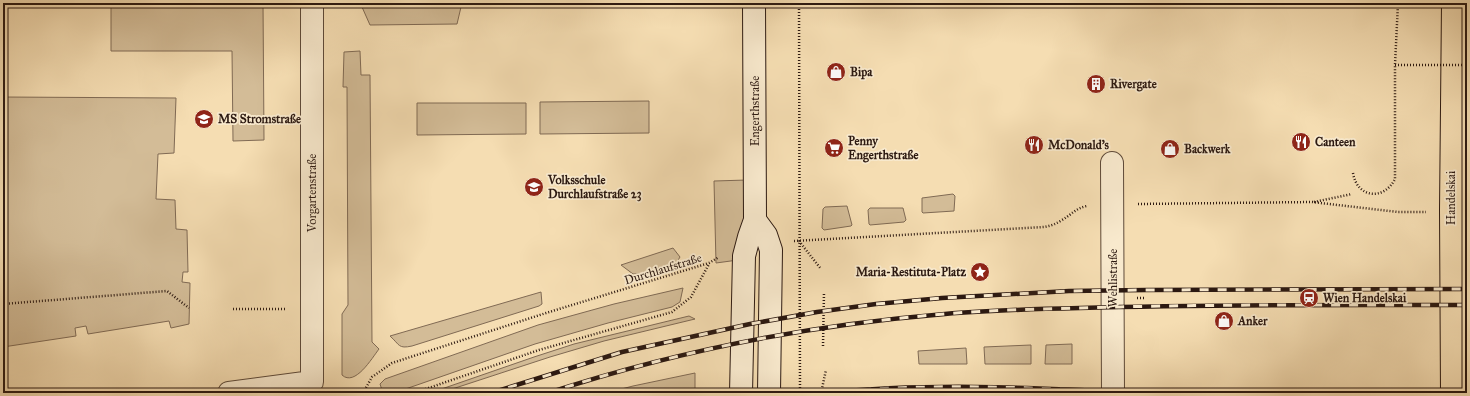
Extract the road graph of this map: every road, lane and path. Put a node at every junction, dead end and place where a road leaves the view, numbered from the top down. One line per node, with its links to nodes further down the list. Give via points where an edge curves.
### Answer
1 (312, 3): 21 (street, Vorgartenstraße)
2 (754, 3): 14 (street, Engerthstraße)
3 (799, 3): 15 (path)
4 (1398, 3): 6 (path)
5 (1453, 3): 13 (main road, Handelskai)
6 (1395, 65): 7 (path, bridge); 9 (path, via 1395,179 1387,190 1374,194 1363,191 1356,184)
7 (1467, 65)
8 (1112, 163): 12 (street, Wehlistraße)
9 (1353, 173)
10 (1352, 194): 11 (path)
11 (1312, 202): 12 (path); 13 (path, via 1398,212)
12 (1112, 204): 15 (path, via 1081,207 1054,225 1044,227); 31 (street, Wehlistraße)
13 (1451, 210): 32 (main road, Handelskai)
14 (755, 220): 27 (street, Engerthstraße, via 744,256); 28 (street, via 766,235 771,250)
15 (799, 241): 16 (path); 29 (path)
16 (820, 268)
17 (824, 292): 22 (path)
18 (3, 304): 19 (path, via 167,291)
19 (189, 308)
20 (233, 309): 21 (path)
21 (312, 309): 24 (street, Vorgartenstraße, via 312,382)
22 (823, 346)
23 (826, 370): 30 (path)
24 (229, 393)
25 (363, 393): 26 (path, Durchlaufstraße, via 372,377 392,363 709,263 691,297 672,312 539,350)
26 (414, 393)
27 (741, 393)
28 (769, 393)
29 (800, 393)
30 (821, 393)
31 (1113, 393)
32 (1452, 393)

